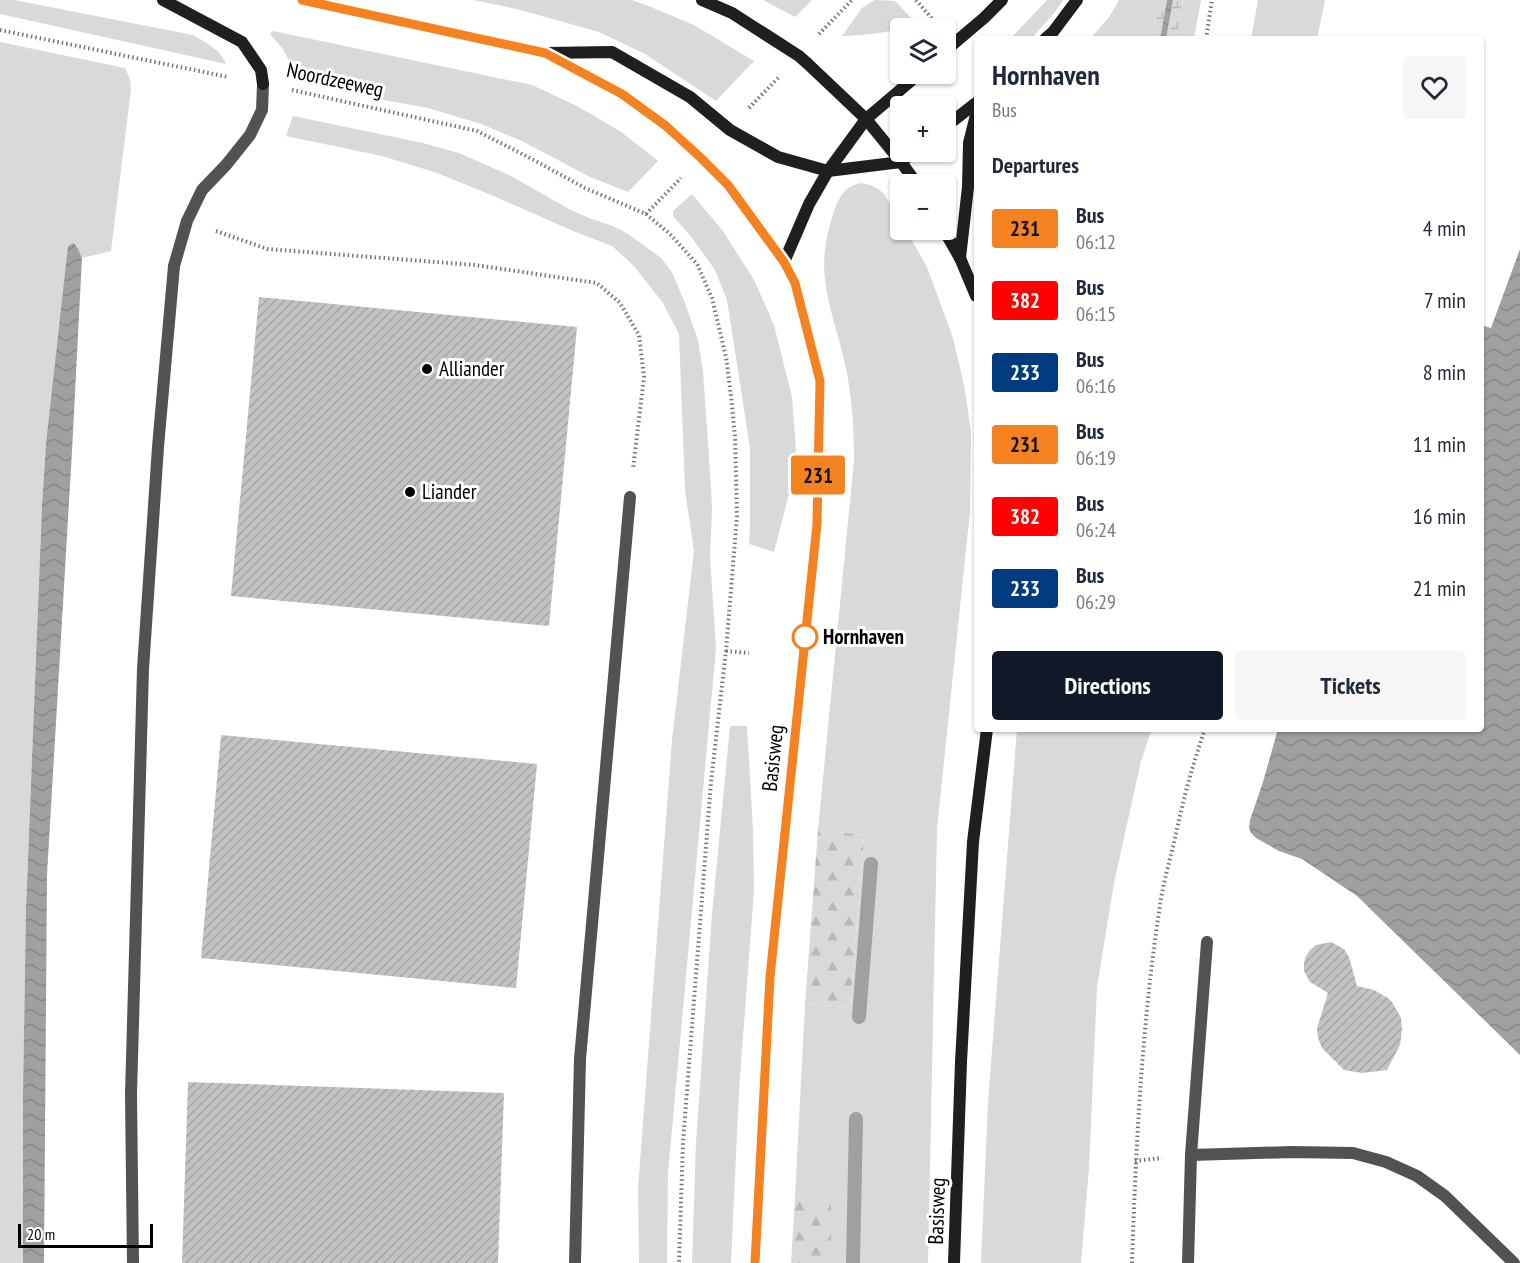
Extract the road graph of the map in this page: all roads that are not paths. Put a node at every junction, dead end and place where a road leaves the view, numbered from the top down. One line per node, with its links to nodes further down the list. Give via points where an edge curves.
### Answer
1 (163, 0): 9 (main road, via 242,42 261,70)
2 (302, 0): 8 (main road)
3 (702, 0): 13 (main road, via 799,56)
4 (1002, 0): 7 (main road)
5 (1077, 0): 6 (main road)
6 (1049, 36)
7 (956, 42)
8 (545, 53): 17 (main road, via 612,52 690,97 730,130 778,157); 21 (main road, via 622,94 666,126 728,185)
9 (263, 84): 27 (street, via 262,110 250,135 202,190 187,221 174,266 143,669 131,1094)
10 (907, 84): 13 (main road)
11 (974, 105): 12 (main road)
12 (956, 118)
13 (866, 119): 15 (main road); 17 (main road)
14 (974, 123): 20 (main road)
15 (890, 148)
16 (901, 162): 17 (main road); 18 (main road)
17 (828, 171): 21 (main road)
18 (910, 174)
19 (950, 240): 20 (main road)
20 (960, 258): 22 (main road)
21 (784, 262): 29 (main road, Basisweg, via 795,283 820,381 817,524 770,977)
22 (974, 291)
23 (630, 497): 28 (street, via 580,1059)
24 (987, 732): 30 (main road, Basisweg, via 972,854)
25 (1207, 942): 26 (street)
26 (1191, 1155): 31 (street); 32 (street, via 1353,1153 1386,1162 1417,1176 1445,1196)
27 (133, 1263)
28 (575, 1263)
29 (755, 1263)
30 (954, 1263)
31 (1188, 1263)
32 (1514, 1263)

